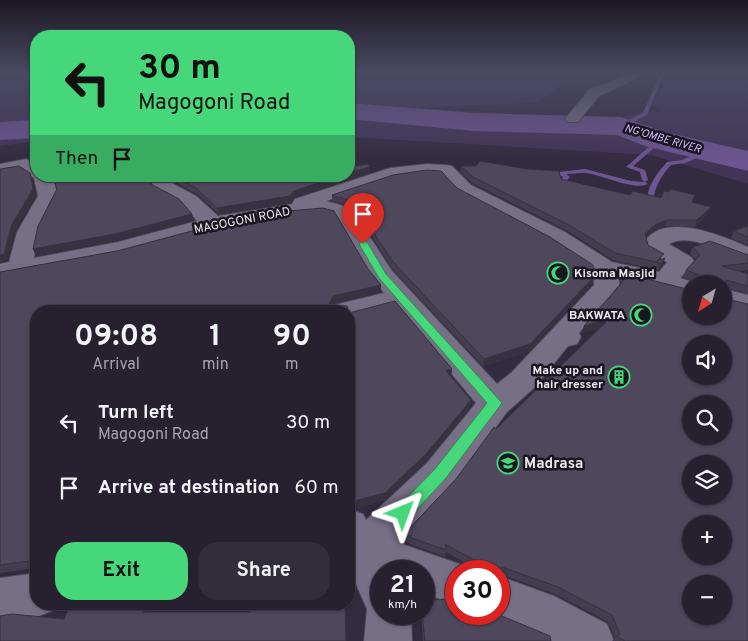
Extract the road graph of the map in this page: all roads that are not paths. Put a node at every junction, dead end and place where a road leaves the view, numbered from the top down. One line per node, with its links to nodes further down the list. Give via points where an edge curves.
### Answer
1 (585, 104): 2 (street)
2 (573, 119)
3 (30, 168): 4 (street, via 26,164)
4 (0, 169)
5 (44, 182): 11 (street, via 48,196)
6 (161, 185): 8 (street, via 189,200 207,219)
7 (277, 211): 8 (street, MAGOGONI ROAD); 10 (street, via 364,180 405,170 425,167 446,170 464,189 557,237); 14 (street, MAGOGONI ROAD, via 324,206 344,212 382,276)
8 (216, 223): 11 (street, MAGOGONI ROAD, via 119,249)
9 (748, 256): 12 (street, via 691,232 666,235 654,242 655,245 683,262 672,270)
10 (605, 268): 12 (street); 18 (street, via 606,286 523,380)
11 (10, 269)
12 (666, 282): 13 (street)
13 (682, 286)
14 (402, 296): 17 (street); 18 (street, MAGOGONI ROAD)
15 (732, 299): 16 (street)
16 (748, 303)
17 (355, 308)
18 (495, 403): 19 (street, via 440,474)
19 (355, 541)
20 (355, 544): 22 (street)
21 (355, 547): 23 (street)
22 (394, 560)
23 (370, 573)
24 (30, 596): 25 (street)
25 (0, 600)
26 (510, 602): 29 (street, via 538,612)
27 (388, 625): 28 (street)
28 (388, 641)
29 (590, 641)

